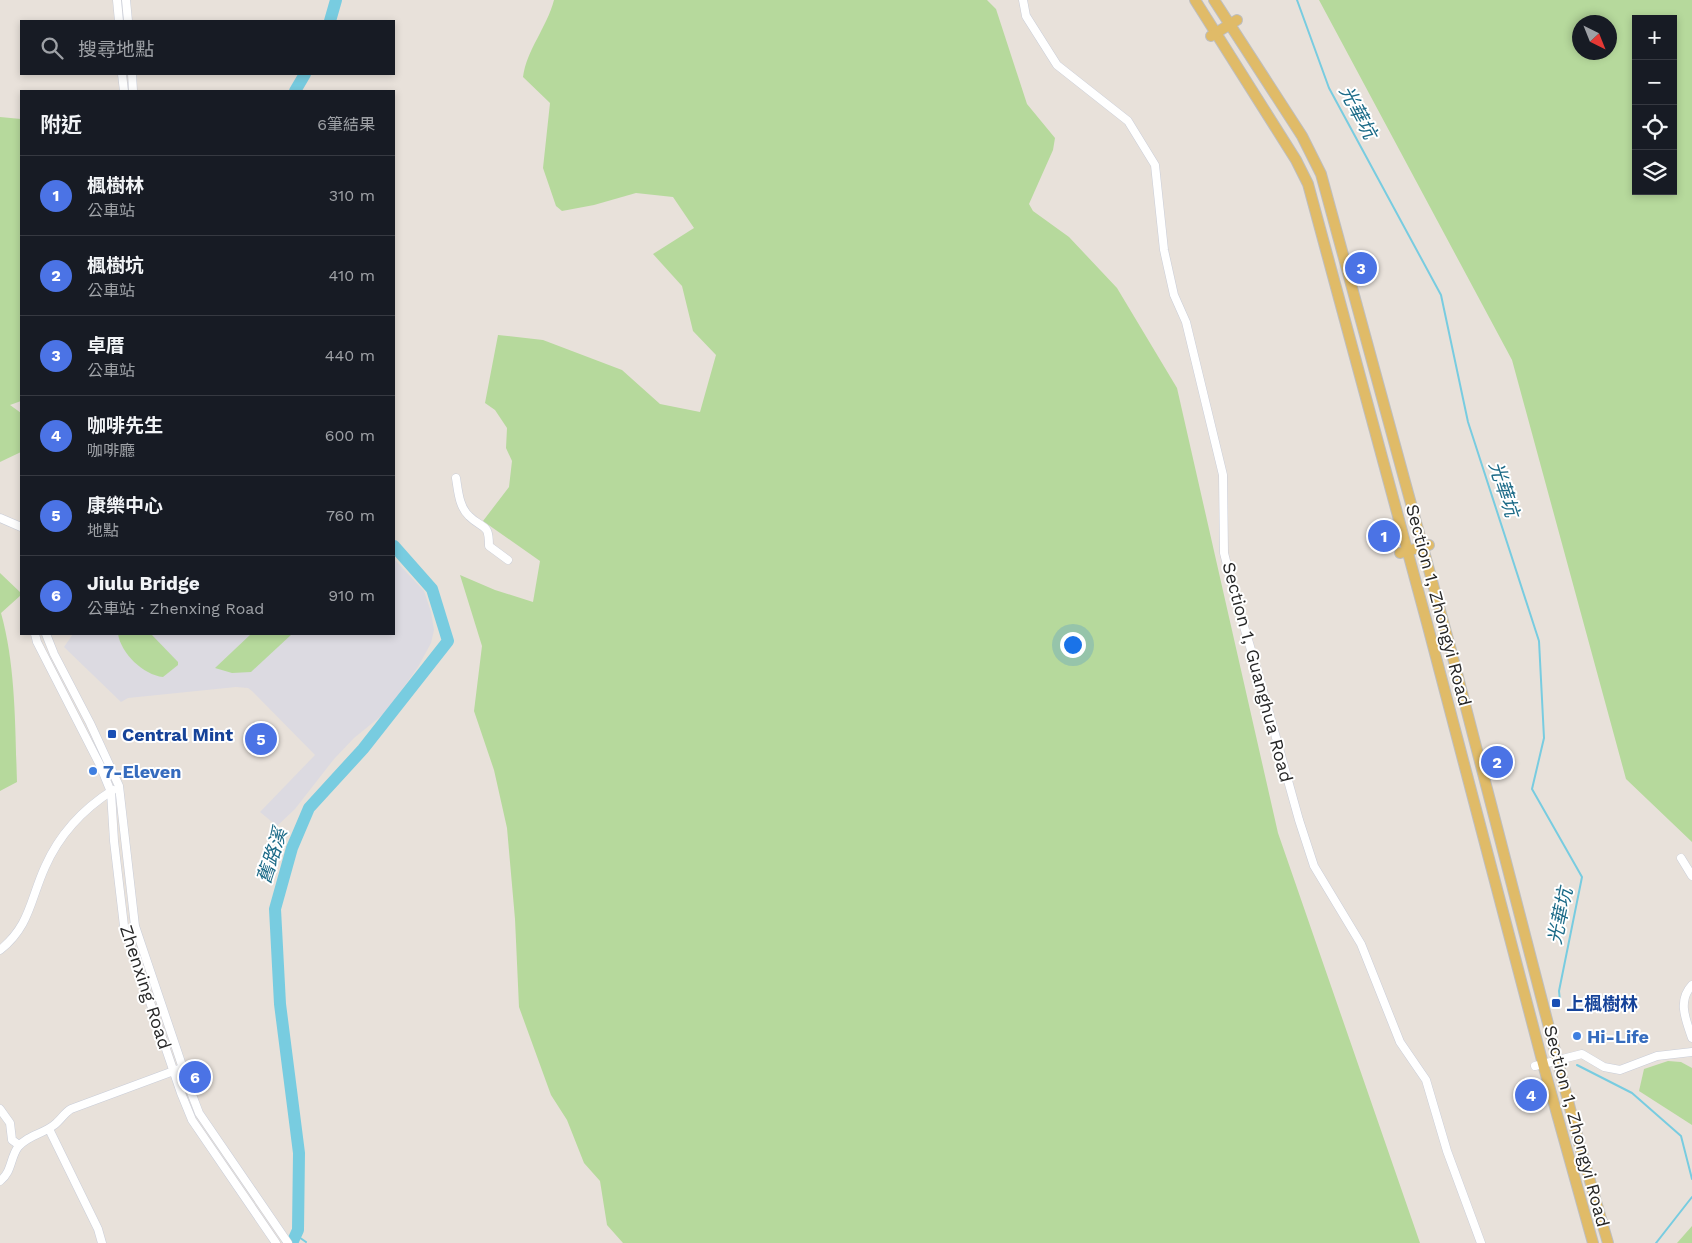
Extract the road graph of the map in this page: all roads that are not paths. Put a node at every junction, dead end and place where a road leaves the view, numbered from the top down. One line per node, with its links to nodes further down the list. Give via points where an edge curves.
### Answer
1 (117, 0): 6 (street)
2 (126, 0): 7 (street)
3 (1022, 0): 43 (street, Section 1, Guanghua Road, via 1026,16 1057,65 1128,121 1154,166 1164,250 1174,295 1186,322 1223,475 1224,553 1298,820 1314,866 1361,944 1400,1042 1426,1080 1447,1151)
4 (1195, 0): 9 (main road, Section 1, Zhongyi Road)
5 (1214, 0): 8 (main road, Section 1, Zhongyi Road)
6 (119, 20)
7 (128, 20)
8 (1233, 22): 9 (main road); 17 (main road, Section 1, Zhongyi Road, via 1302,136 1321,174)
9 (1213, 35): 18 (main road, Section 1, Zhongyi Road, via 1296,160 1308,184)
10 (122, 75): 12 (street)
11 (132, 75): 13 (street)
12 (124, 90)
13 (133, 90)
14 (456, 478): 19 (street, via 461,504 468,516 486,527 489,546)
15 (0, 518): 16 (street)
16 (20, 527)
17 (1426, 546): 18 (main road); 24 (main road, Section 1, Zhongyi Road)
18 (1404, 552): 25 (main road, Section 1, Zhongyi Road)
19 (508, 560)
20 (35, 635): 23 (street, Zhenxing Road)
21 (46, 635): 22 (street, Zhenxing Road)
22 (119, 786): 23 (street); 34 (street, Zhenxing Road, via 135,926)
23 (111, 792): 28 (street, via 90,805 61,837 44,867 21,930); 35 (street, Zhenxing Road, via 124,926)
24 (1497, 812): 25 (main road); 32 (main road, Section 1, Zhongyi Road)
25 (1474, 818): 33 (main road, Section 1, Zhongyi Road)
26 (1680, 858): 27 (street)
27 (1692, 876)
28 (0, 950)
29 (1692, 985): 30 (street, via 1683,1002)
30 (1692, 1038)
31 (1692, 1052): 32 (street, via 1657,1056 1620,1070 1604,1067 1582,1054)
32 (1559, 1059): 33 (street); 45 (main road, Section 1, Zhongyi Road)
33 (1539, 1065): 44 (main road, Section 1, Zhongyi Road)
34 (183, 1068): 35 (street); 42 (street, Zhenxing Road, via 199,1113)
35 (174, 1071): 37 (street, via 71,1109); 40 (street, Zhenxing Road, via 192,1120)
36 (0, 1110): 38 (street, via 10,1123 12,1140)
37 (49, 1129): 38 (street); 41 (street)
38 (19, 1145): 39 (street, via 10,1170)
39 (0, 1181)
40 (274, 1241)
41 (102, 1243)
42 (288, 1243)
43 (1481, 1243)
44 (1593, 1243)
45 (1608, 1243)

